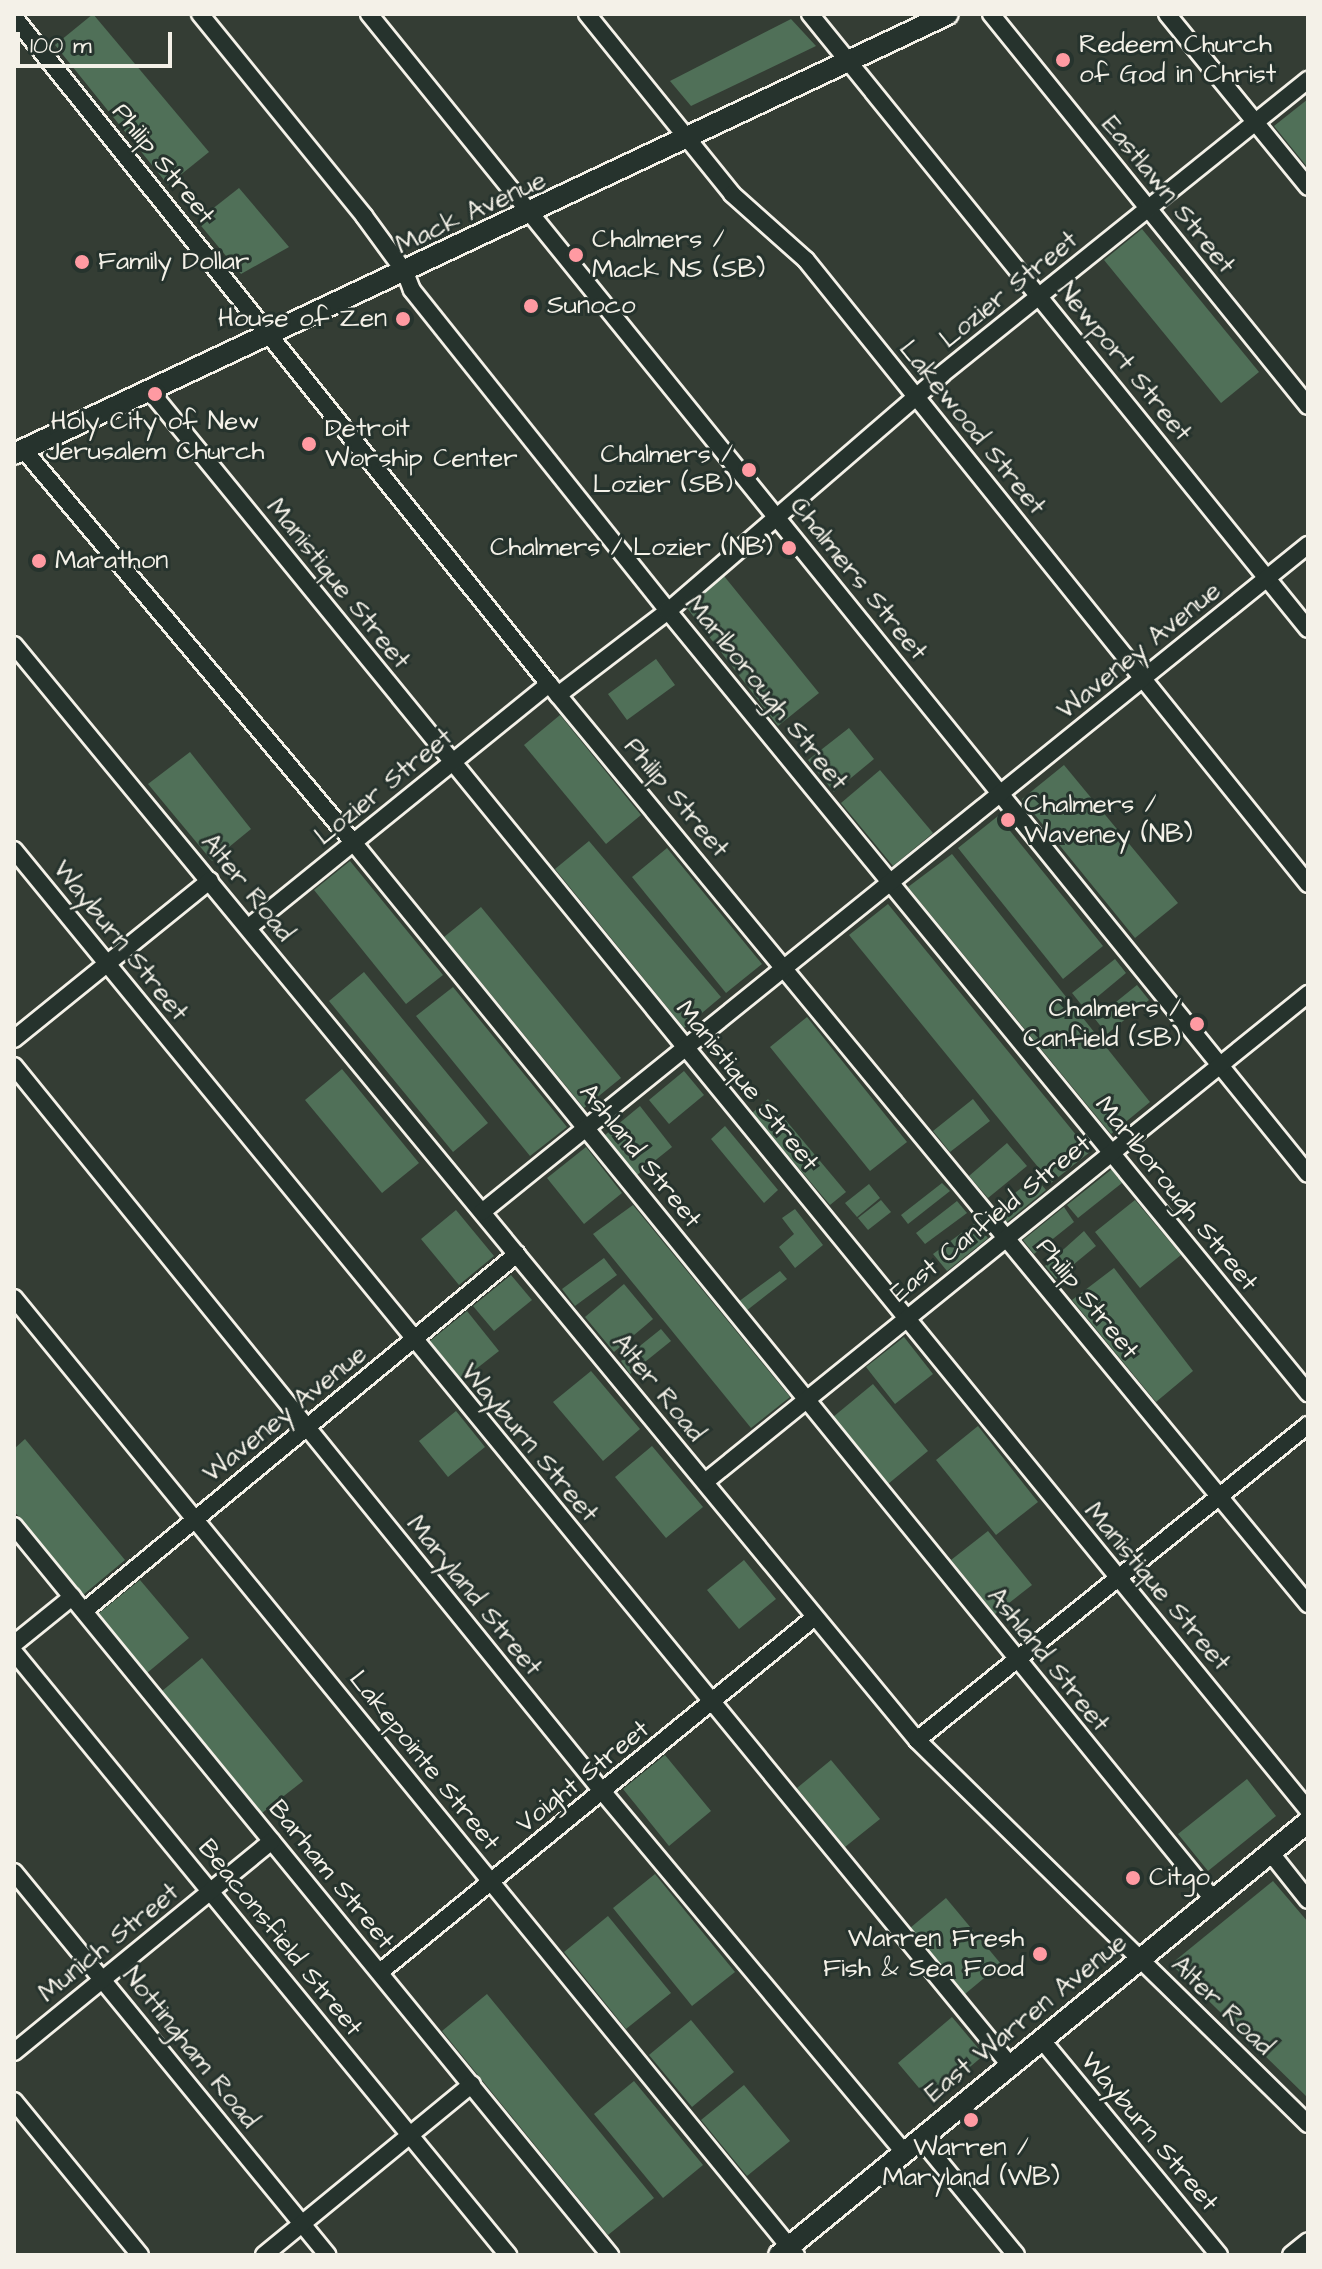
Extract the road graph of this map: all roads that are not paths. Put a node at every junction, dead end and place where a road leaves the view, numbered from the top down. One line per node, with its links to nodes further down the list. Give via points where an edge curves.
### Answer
1 (200, 14): 16 (street, Marlborough Street)
2 (369, 14): 15 (street, Chalmers Street)
3 (587, 14): 12 (street, Lakewood Street)
4 (810, 14): 9 (street, Newport Street)
5 (948, 14): 9 (main road, Mack Avenue)
6 (991, 14): 14 (street, Eastlawn Street)
7 (1167, 14): 11 (street)
8 (14, 17): 18 (street, Philip Street)
9 (850, 61): 12 (main road, Mack Avenue); 17 (street, Newport Street)
10 (1308, 80): 11 (street, Lozier Street)
11 (1255, 122): 13 (street); 14 (street, Lozier Street)
12 (689, 139): 15 (main road, Mack Avenue); 20 (street, Lakewood Street, via 741,204 806,260)
13 (1308, 187)
14 (1148, 208): 17 (street, Lozier Street); 21 (street, Eastlawn Street)
15 (532, 214): 16 (main road, Mack Avenue); 23 (street, Chalmers Street)
16 (405, 272): 18 (main road, Mack Avenue); 26 (street, Marlborough Street, via 412,290)
17 (1040, 295): 20 (street, Lozier Street); 25 (street, Newport Street)
18 (268, 335): 19 (main road, Mack Avenue); 30 (street, Philip Street)
19 (150, 391): 22 (main road, Mack Avenue); 31 (street, Manistique Street)
20 (916, 396): 23 (street, Lozier Street); 29 (street, Lakewood Street)
21 (1308, 406)
22 (19, 452): 33 (street, Ashland Street, via 84,521)
23 (776, 515): 26 (street, Lozier Street); 32 (street, Chalmers Street)
24 (1308, 545): 25 (street, Waveney Avenue)
25 (1266, 579): 27 (street, Newport Street); 29 (street, Waveney Avenue)
26 (668, 611): 30 (street, Lozier Street); 36 (street, Marlborough Street)
27 (1308, 629)
28 (14, 645): 35 (street, Alter Road)
29 (1142, 679): 32 (street, Waveney Avenue); 37 (street, Lakewood Street)
30 (554, 689): 31 (street, Lozier Street); 40 (street, Philip Street)
31 (452, 763): 33 (street, Lozier Street); 43 (street, Manistique Street)
32 (1000, 795): 36 (street, Waveney Avenue); 45 (street, Chalmers Street)
33 (353, 842): 38 (street, Lozier Street); 46 (street, Ashland Street)
34 (14, 850): 39 (street, Wayburn Street)
35 (210, 880): 38 (street, Alter Road); 39 (street)
36 (891, 883): 40 (street); 47 (street, Marlborough Street)
37 (1308, 884)
38 (249, 927): 49 (street, Alter Road)
39 (108, 963): 42 (street); 54 (street, Wayburn Street)
40 (785, 967): 43 (street); 50 (street, Philip Street)
41 (1308, 994): 45 (street, East Canfield Street)
42 (14, 1039)
43 (684, 1047): 46 (street); 53 (street, Manistique Street)
44 (14, 1066): 58 (street, Maryland Street)
45 (1219, 1066): 47 (street, East Canfield Street); 48 (street, Chalmers Street)
46 (586, 1127): 49 (street); 56 (street, Ashland Street)
47 (1111, 1153): 50 (street, East Canfield Street); 55 (street, Marlborough Street)
48 (1308, 1174)
49 (482, 1212): 51 (street, Alter Road)
50 (1005, 1238): 53 (street, East Canfield Street); 60 (street, Philip Street)
51 (517, 1254): 54 (street, Waveney Avenue); 59 (street, Alter Road)
52 (14, 1298): 61 (street, Lakepointe Street)
53 (906, 1319): 56 (street, East Canfield Street); 63 (street, Manistique Street)
54 (413, 1340): 58 (street, Waveney Avenue); 71 (street, Wayburn Street)
55 (1308, 1393)
56 (806, 1400): 59 (street, East Canfield Street); 70 (street, Ashland Street)
57 (1308, 1425): 60 (street)
58 (306, 1429): 61 (street, Waveney Avenue); 73 (street, Maryland Street)
59 (705, 1482): 67 (street, Alter Road)
60 (1219, 1496): 63 (street); 65 (street, Philip Street)
61 (195, 1519): 66 (street, Waveney Avenue); 79 (street, Lakepointe Street)
62 (14, 1526): 64 (street, Barham Street)
63 (1120, 1577): 70 (street); 74 (street, Manistique Street)
64 (72, 1597): 66 (street, Barham Street); 68 (street)
65 (1308, 1604)
66 (84, 1611): 76 (street, Barham Street)
67 (815, 1617): 71 (street, Voight Street); 72 (street, Alter Road)
68 (14, 1644)
69 (14, 1652): 80 (street, Beaconsfield Street)
70 (1017, 1659): 72 (street); 81 (street, Ashland Street)
71 (712, 1703): 73 (street, Voight Street); 88 (street, Wayburn Street)
72 (917, 1740): 83 (street, Alter Road)
73 (602, 1791): 79 (street, Voight Street); 94 (street, Maryland Street)
74 (1308, 1810)
75 (1308, 1822): 77 (main road, East Warren Avenue)
76 (272, 1841): 80 (street, Munich Street); 84 (street, Barham Street)
77 (1270, 1852): 81 (main road, East Warren Avenue); 82 (street)
78 (14, 1872): 85 (street, Nottingham Road)
79 (492, 1882): 84 (street, Voight Street); 97 (street, Lakepointe Street)
80 (210, 1891): 85 (street, Munich Street); 92 (street, Beaconsfield Street)
81 (1212, 1898): 83 (main road, East Warren Avenue)
82 (1308, 1900)
83 (1138, 1959): 86 (main road, East Warren Avenue); 91 (street, Alter Road)
84 (380, 1972): 89 (street, Barham Street)
85 (102, 1980): 87 (street, Munich Street); 95 (street, Nottingham Road)
86 (1041, 2039): 88 (main road, East Warren Avenue); 104 (street, Wayburn Street)
87 (14, 2052)
88 (1010, 2065): 93 (main road, East Warren Avenue)
89 (472, 2084): 92 (street); 102 (street, Barham Street)
90 (14, 2101): 98 (street)
91 (1308, 2124)
92 (410, 2135): 95 (street); 101 (street, Beaconsfield Street)
93 (920, 2138): 94 (main road, East Warren Avenue); 103 (street)
94 (904, 2152): 97 (main road, East Warren Avenue)
95 (302, 2224): 99 (street); 100 (street, Nottingham Road)
96 (1308, 2241): 105 (street)
97 (788, 2252)
98 (140, 2255)
99 (264, 2255)
100 (328, 2255)
101 (508, 2255)
102 (610, 2255)
103 (1016, 2255)
104 (1219, 2255)
105 (1291, 2255)

